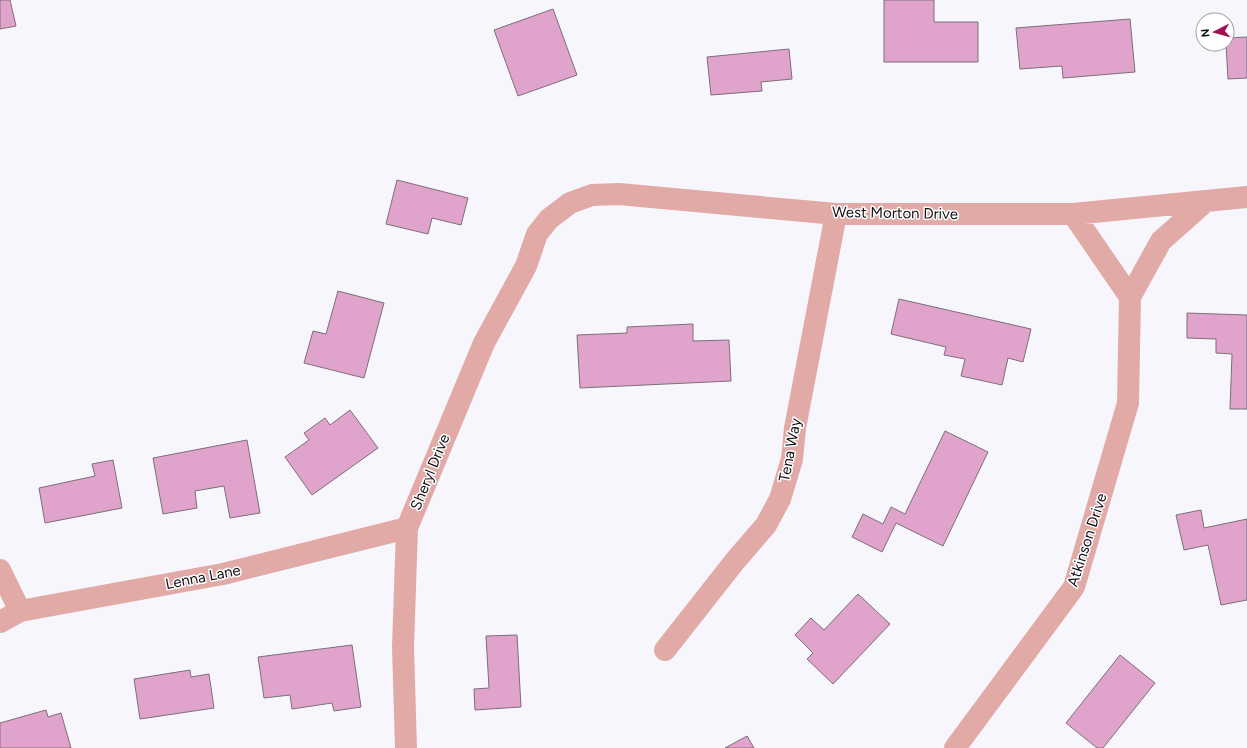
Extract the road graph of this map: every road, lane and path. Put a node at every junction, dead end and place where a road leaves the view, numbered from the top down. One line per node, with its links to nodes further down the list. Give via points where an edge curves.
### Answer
1 (1247, 197): 2 (street, West Morton Drive)
2 (1206, 201): 4 (street, West Morton Drive); 6 (street, Atkinson Drive, via 1161,241)
3 (836, 214): 4 (street, West Morton Drive); 5 (street, West Morton Drive, via 619,194 592,195 570,203); 11 (street, Tena Way, via 795,428 792,459 780,499 766,525 735,560)
4 (1073, 214): 6 (street)
5 (549, 219): 7 (street, Sheryl Drive, via 537,234 526,266 484,343)
6 (1130, 297): 13 (street, Atkinson Drive, via 1128,403 1074,587)
7 (407, 528): 9 (street, Lenna Lane, via 223,574); 12 (street, Sheryl Drive, via 402,647)
8 (0, 570): 9 (street)
9 (20, 611): 10 (street, Lenna Lane)
10 (0, 622)
11 (665, 650)
12 (406, 748)
13 (955, 748)

